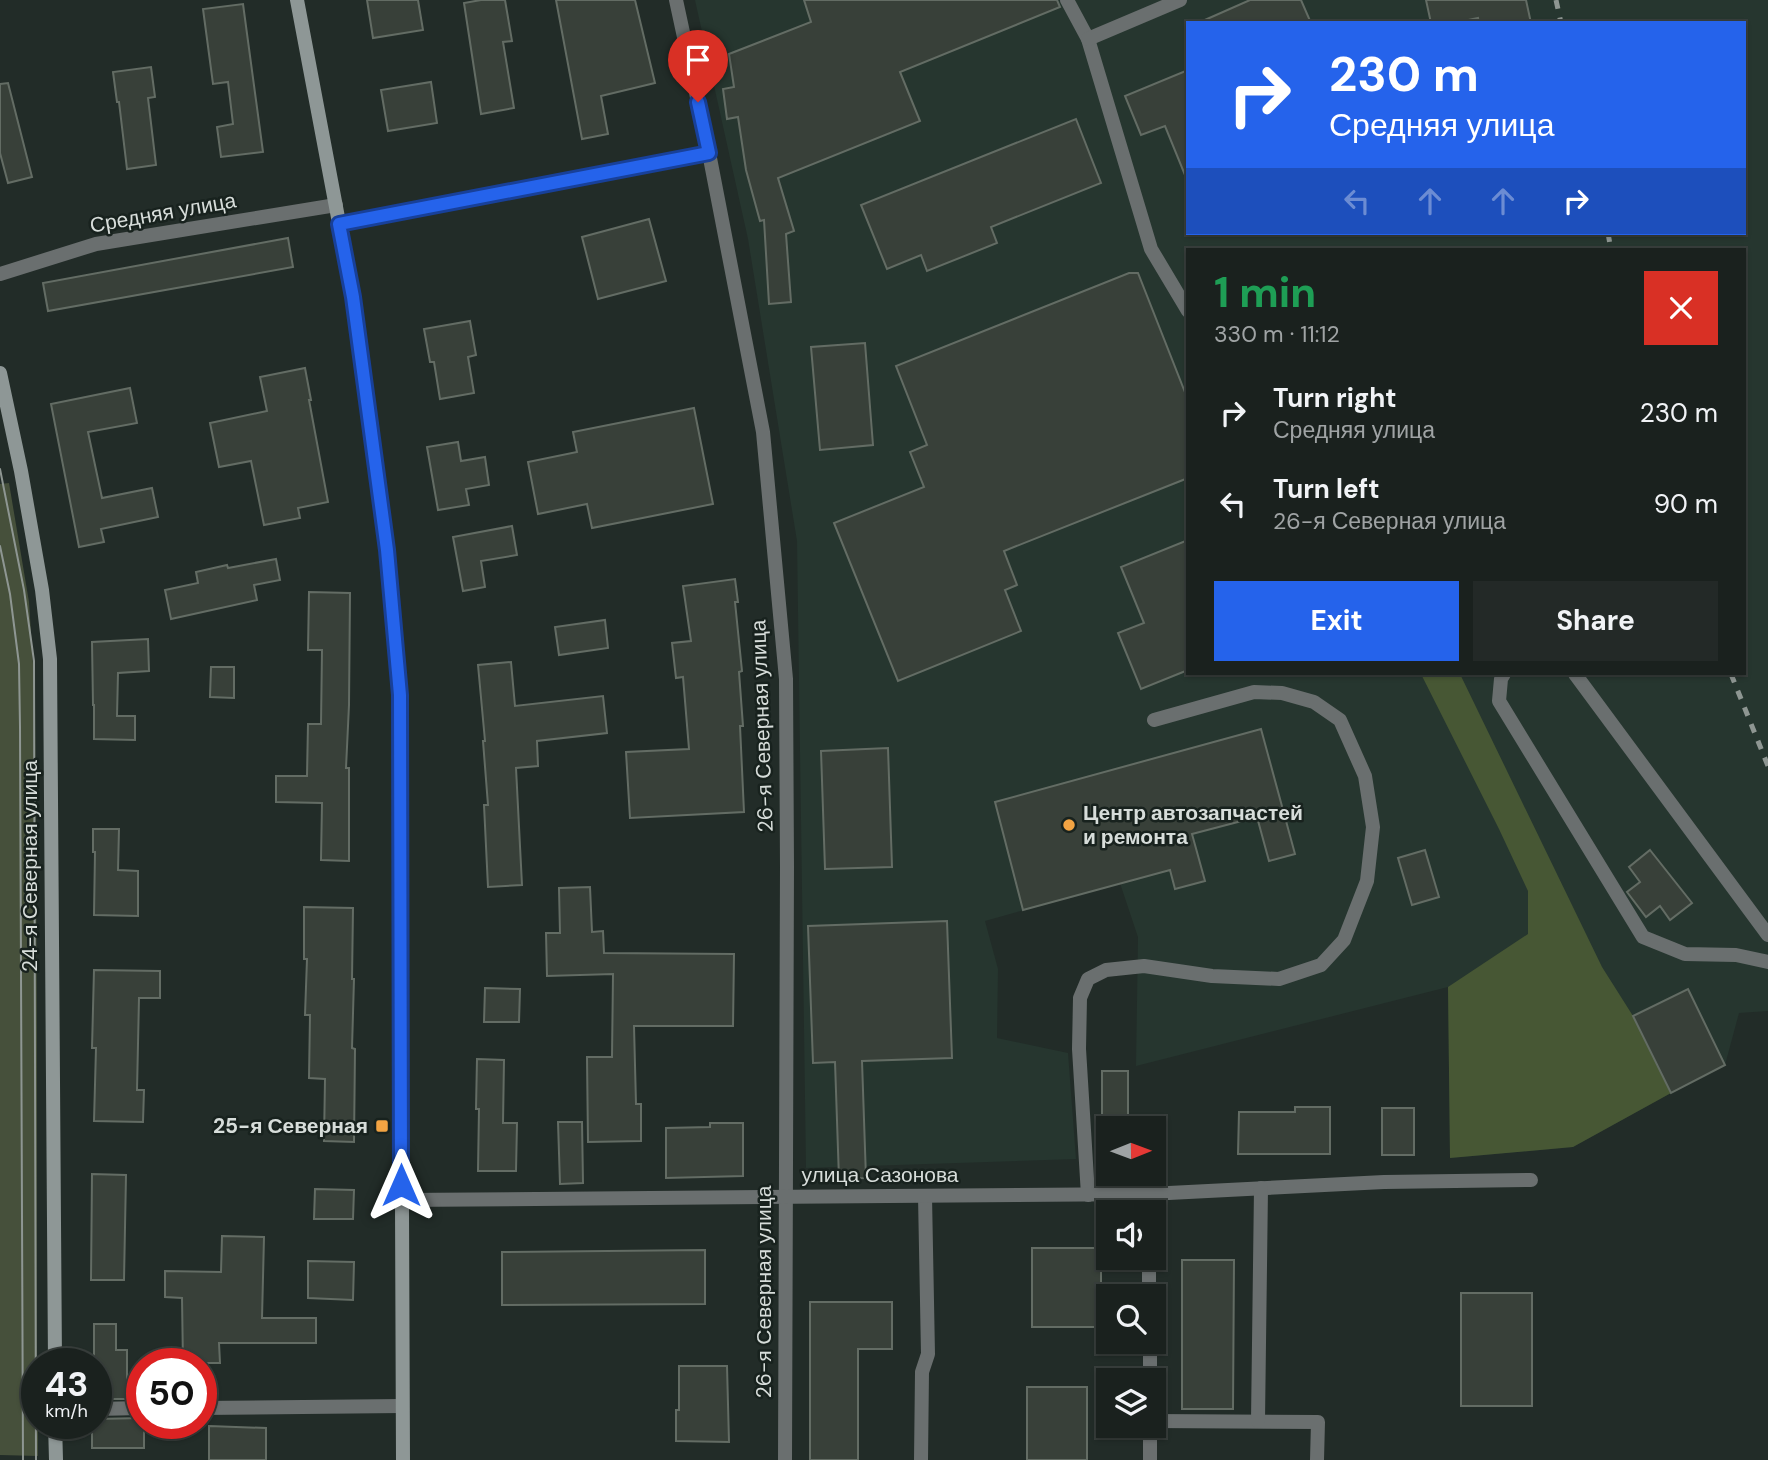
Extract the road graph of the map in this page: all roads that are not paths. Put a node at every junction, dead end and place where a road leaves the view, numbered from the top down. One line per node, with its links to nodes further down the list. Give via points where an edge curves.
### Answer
1 (297, 0): 7 (main road)
2 (676, 0): 6 (street, 26-я Северная улица)
3 (1067, 0): 5 (street)
4 (1180, 0): 5 (street)
5 (1088, 39): 10 (street, via 1152,249)
6 (709, 153): 8 (street); 22 (street, 26-я Северная улица, via 763,432 786,679)
7 (336, 205): 8 (main road); 9 (street, Средняя улица, via 96,244)
8 (339, 224): 23 (main road, via 387,550 400,695)
9 (0, 274)
10 (1186, 308)
11 (0, 373): 25 (main road, 24-я Северная улица, via 40,577 50,659)
12 (1503, 675): 16 (street, via 1499,701 1643,937 1685,954)
13 (1576, 675): 15 (street)
14 (1154, 720): 20 (street, via 1254,692 1282,693 1314,702 1340,720 1365,776 1373,827 1367,881 1344,940 1321,965 1279,979 1144,966 1106,970 1088,979 1080,998 1079,1049)
15 (1768, 935)
16 (1768, 962)
17 (1531, 1180): 18 (street, улица Сазонова)
18 (1261, 1188): 19 (street, улица Сазонова); 29 (street)
19 (1149, 1194): 20 (street, улица Сазонова); 24 (street)
20 (1088, 1195): 21 (street, улица Сазонова)
21 (925, 1196): 22 (street, улица Сазонова); 35 (street, via 928,1354 922,1372)
22 (786, 1197): 23 (street, улица Сазонова); 34 (street, 26-я Северная улица)
23 (401, 1200): 26 (main road)
24 (1149, 1200)
25 (55, 1348)
26 (402, 1406): 27 (street); 33 (main road)
27 (217, 1408)
28 (1166, 1422): 29 (street)
29 (1258, 1422): 37 (street, via 1318,1422)
30 (1150, 1438): 36 (street)
31 (55, 1439): 32 (main road)
32 (56, 1460)
33 (403, 1460)
34 (785, 1460)
35 (922, 1460)
36 (1150, 1460)
37 (1317, 1460)

